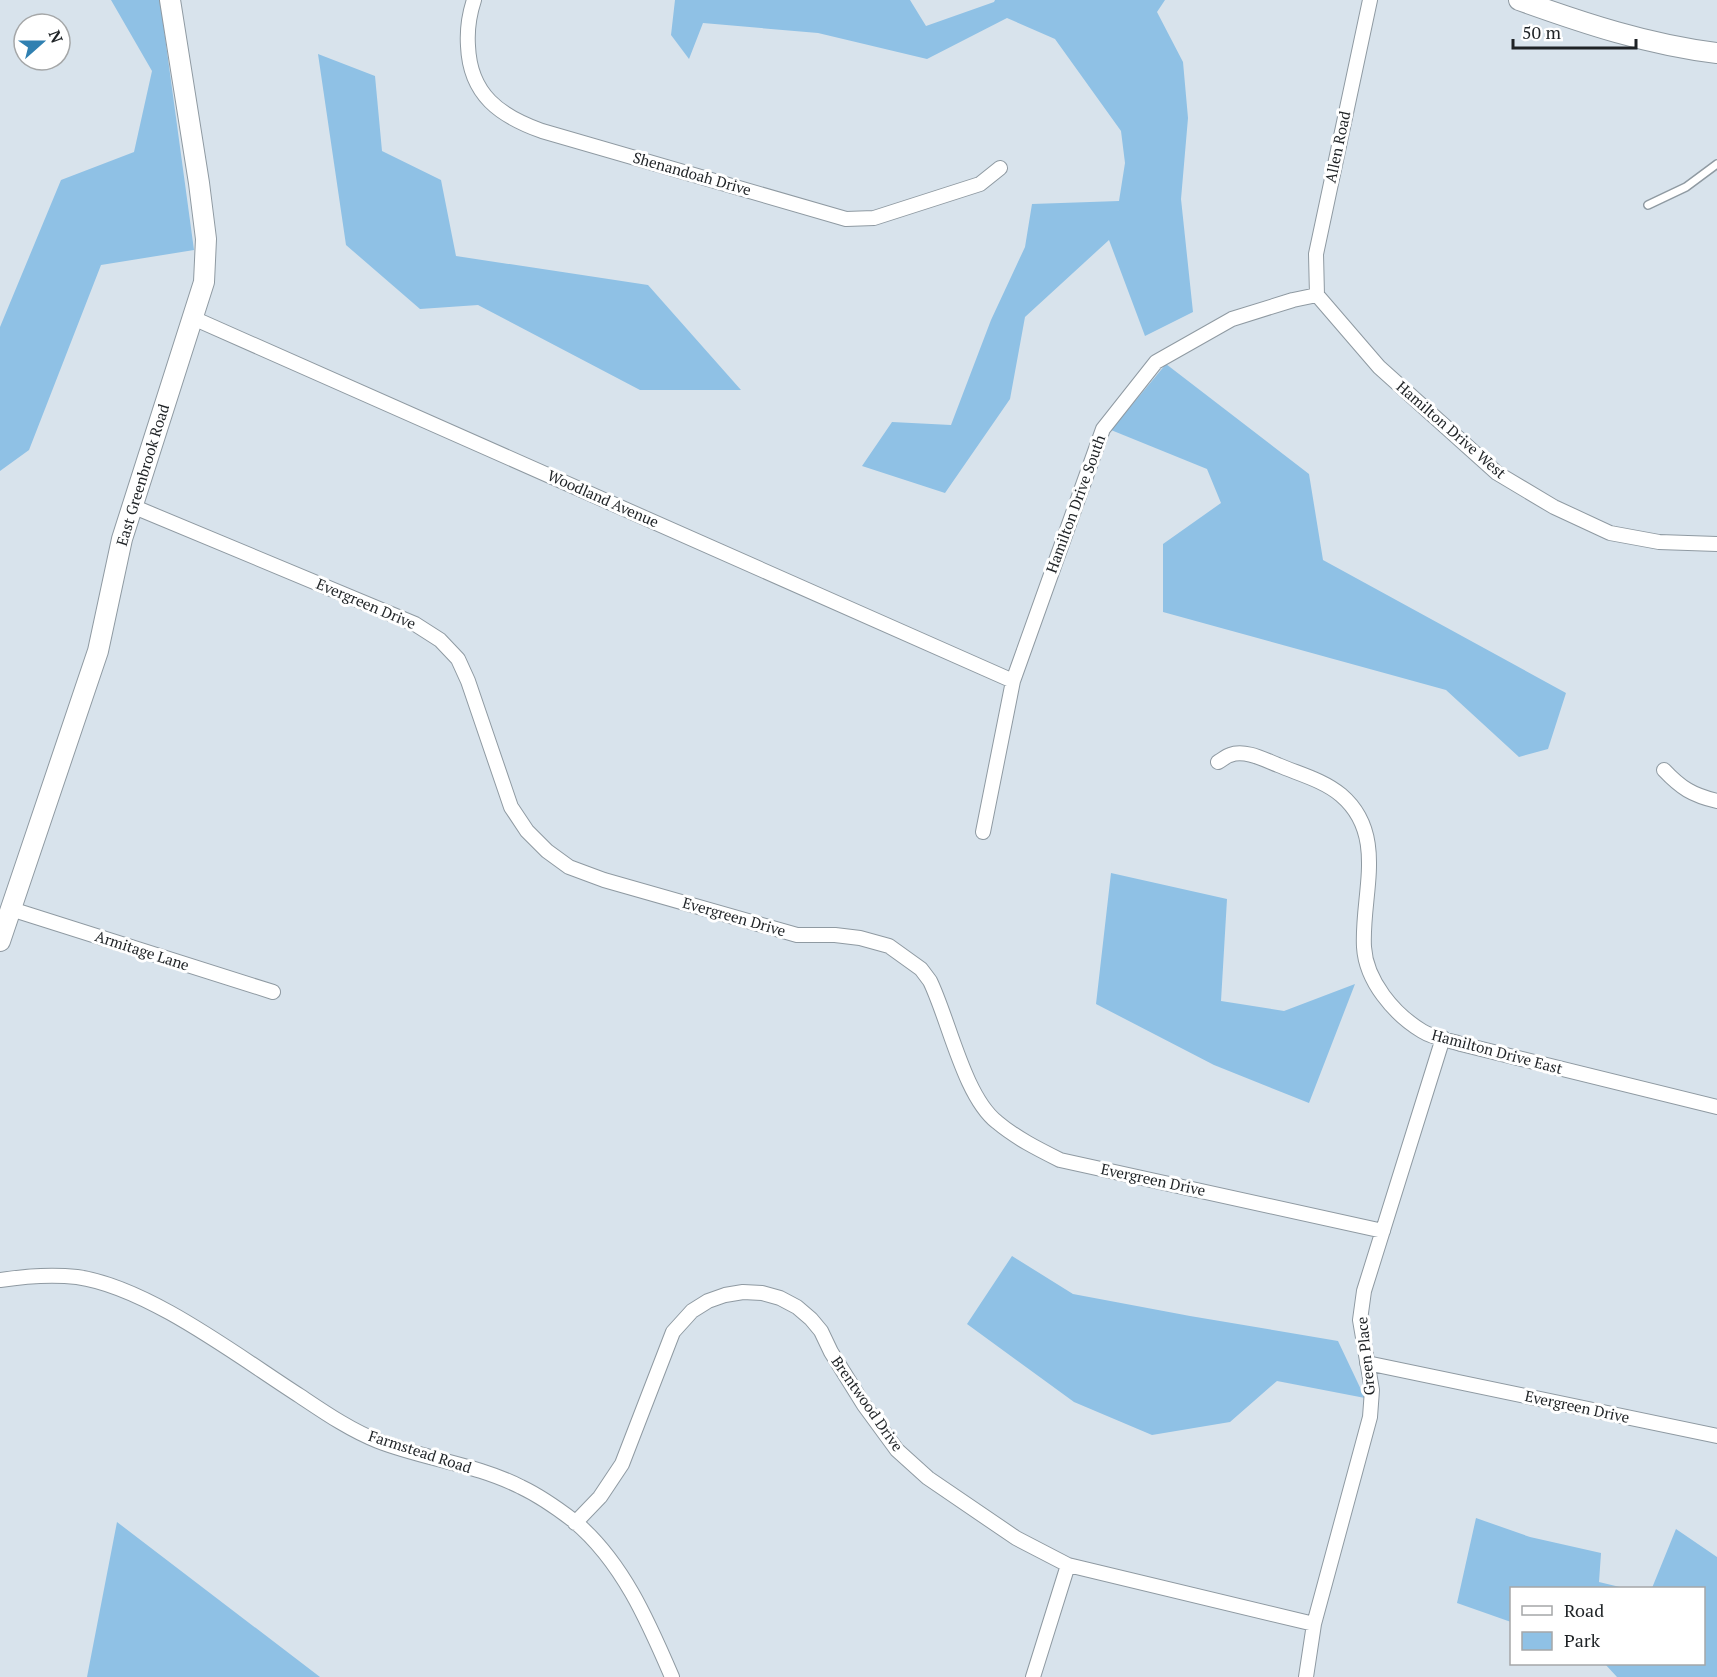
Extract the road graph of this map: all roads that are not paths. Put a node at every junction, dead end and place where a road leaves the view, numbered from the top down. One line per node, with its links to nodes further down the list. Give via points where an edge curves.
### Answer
1 (170, 0): 10 (street, East Greenbrook Road, via 206,239 204,282)
2 (474, 0): 7 (street, Shenandoah Drive, via 467,33 473,79 501,111 542,131 846,219 874,218 980,184)
3 (1370, 0): 9 (street, Allen Road, via 1316,254)
4 (1519, 0): 5 (street, via 1653,42)
5 (1717, 53)
6 (1717, 164): 8 (lane, via 1686,187)
7 (1000, 168)
8 (1648, 205)
9 (1317, 295): 12 (street, Hamilton Drive West, via 1379,367 1497,473 1554,507 1610,533 1659,542); 13 (street, Hamilton Drive South, via 1232,319 1156,362 1103,429)
10 (192, 318): 11 (street, East Greenbrook Road); 13 (street, Woodland Avenue)
11 (132, 506): 18 (street, East Greenbrook Road, via 98,651); 23 (street, Evergreen Drive, via 415,624 440,640 458,659 468,681 512,807 527,831 569,867 797,935 860,938 889,946 905,956 930,981 980,1103 995,1121 1023,1141 1060,1160)
12 (1717, 544)
13 (1013, 681): 17 (street, Hamilton Drive South)
14 (1218, 762): 21 (street, Hamilton Drive East, via 1231,754 1253,755 1322,783 1341,795 1358,815 1368,842 1370,875 1364,949 1372,974 1383,996 1400,1015 1424,1032)
15 (1664, 770): 16 (street, via 1680,787)
16 (1717, 801)
17 (983, 832)
18 (11, 909): 19 (street, East Greenbrook Road); 20 (street, Armitage Lane)
19 (0, 941)
20 (273, 992)
21 (1443, 1038): 22 (street, Hamilton Drive East); 23 (street, Green Place)
22 (1717, 1107)
23 (1383, 1231): 25 (street, Green Place, via 1364,1292 1360,1320)
24 (0, 1280): 27 (street, Farmstead Road, via 34,1275 78,1277 114,1287 193,1327 332,1417 377,1441 520,1486)
25 (1367, 1363): 26 (street, Evergreen Drive); 29 (street, Green Place, via 1372,1389 1370,1417)
26 (1717, 1436)
27 (575, 1523): 28 (street, Brentwood Drive, via 600,1497 622,1464 673,1332 692,1311 708,1301 725,1294 762,1293 789,1303 811,1319 897,1450 928,1478 1016,1538); 30 (street, Farmstead Road, via 595,1541 631,1590)
28 (1068, 1565): 29 (street, Brentwood Drive); 31 (street)
29 (1314, 1624): 32 (street, Green Place)
30 (672, 1677)
31 (1033, 1677)
32 (1306, 1677)

